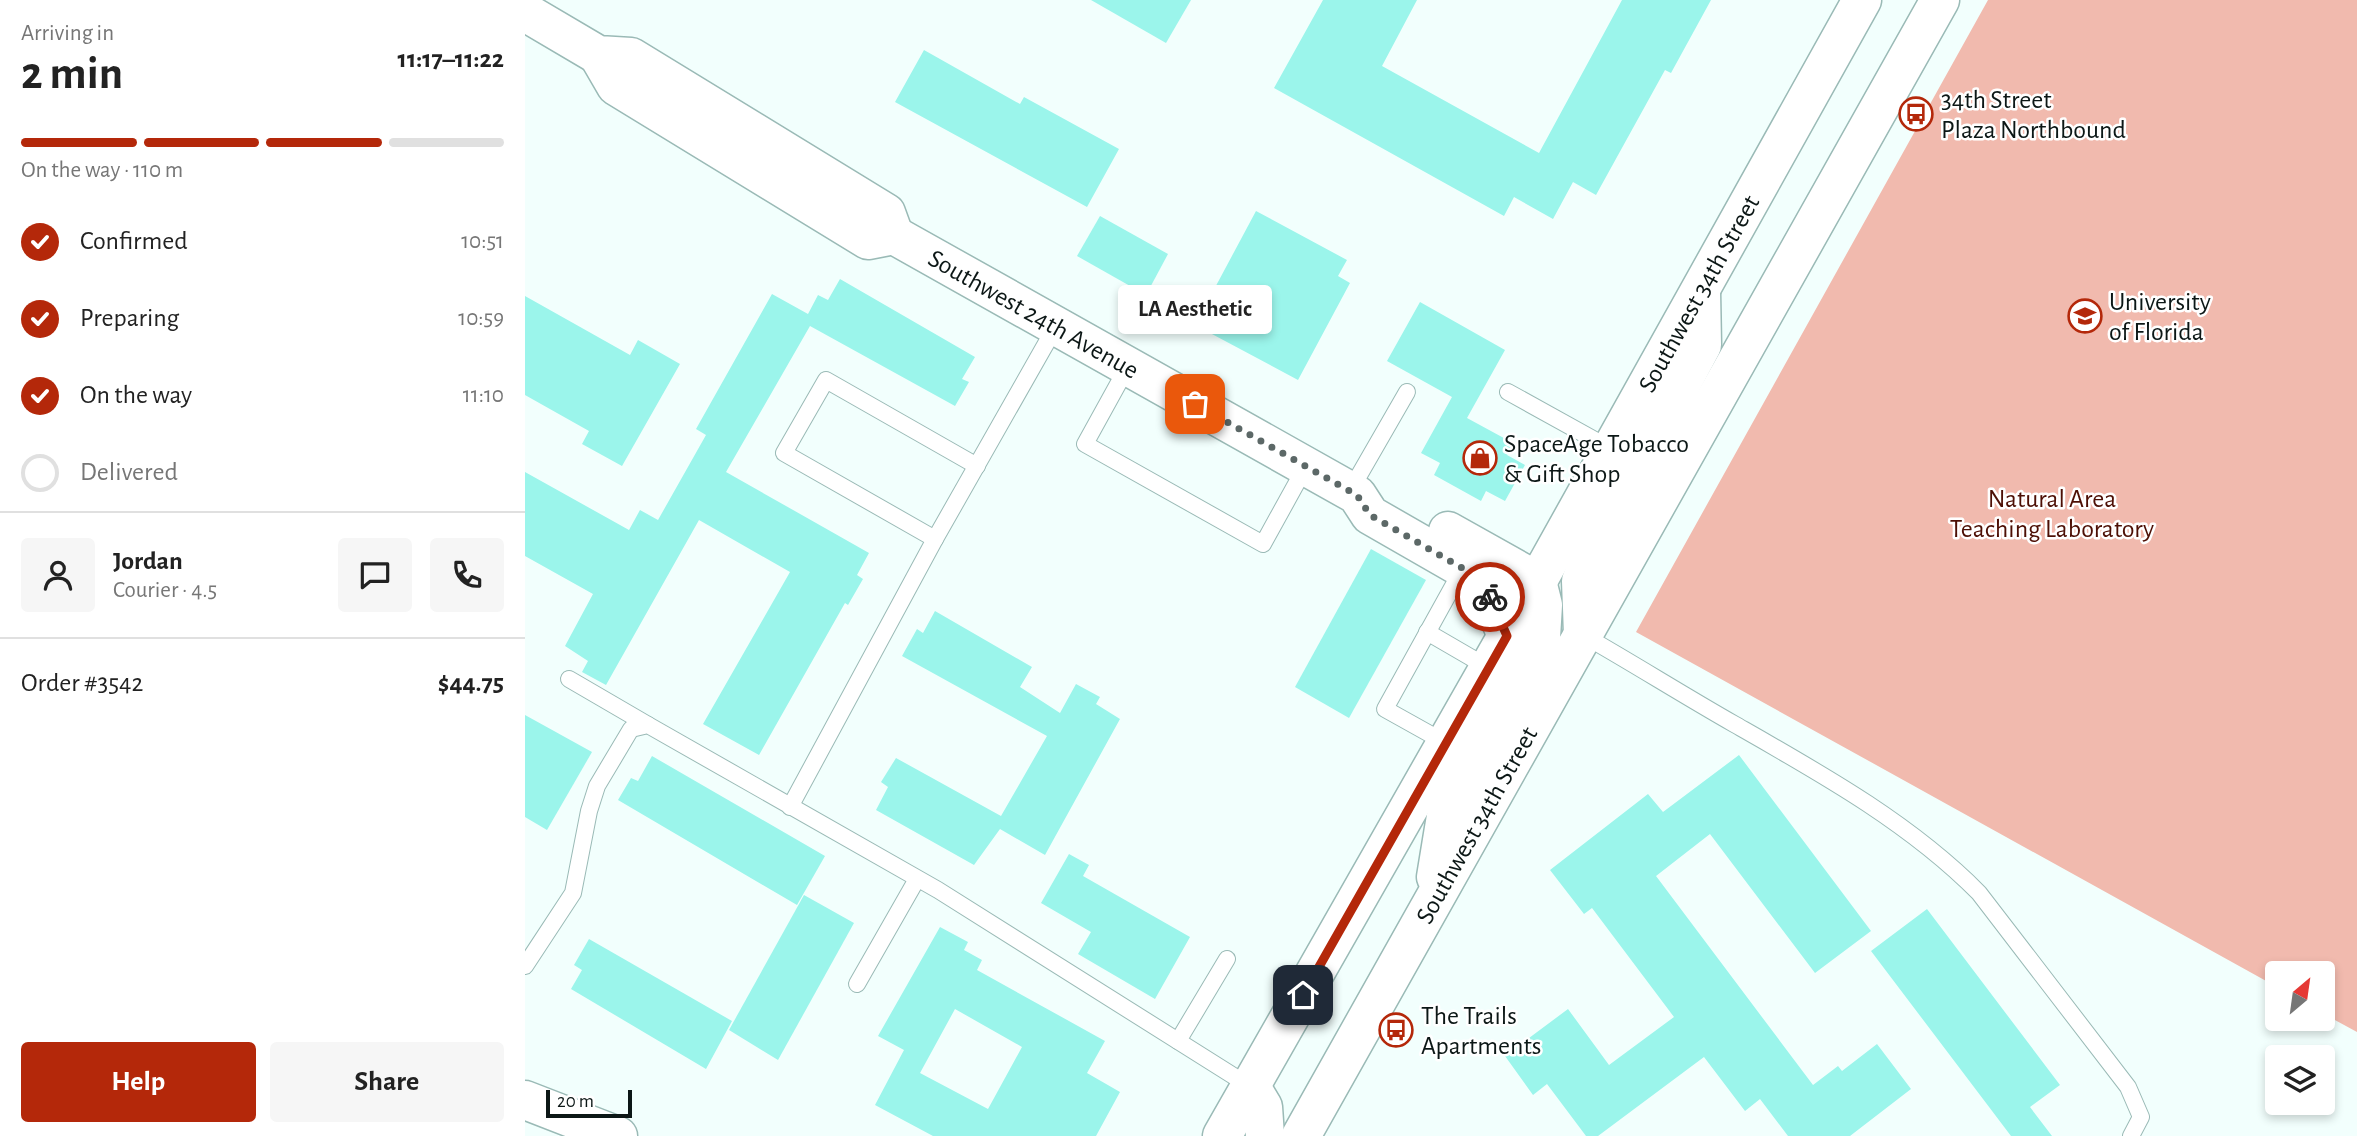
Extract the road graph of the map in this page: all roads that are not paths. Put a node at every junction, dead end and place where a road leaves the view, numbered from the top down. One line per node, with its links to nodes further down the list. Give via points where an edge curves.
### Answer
1 (531, 0): 4 (lane)
2 (1862, 0): 5 (main road, Southwest 34th Street)
3 (1940, 0): 18 (main road, Southwest 34th Street)
4 (525, 11): 6 (main road, Southwest 24th Avenue, via 598,55 616,86 868,240 894,235)
5 (1701, 289): 10 (main road, Southwest 34th Street); 18 (main road, via 1702,345 1595,545 1581,581)
6 (1056, 326): 7 (main road, Southwest 24th Avenue); 11 (lane)
7 (1128, 366): 12 (main road, Southwest 24th Avenue); 12 (lane, via 1085,444 1263,544)
8 (1407, 392): 13 (lane)
9 (1508, 392): 10 (lane)
10 (1611, 449): 16 (main road, Southwest 34th Street)
11 (977, 466): 14 (lane); 14 (lane, via 826,380 784,453)
12 (1306, 466): 13 (main road, Southwest 24th Avenue)
13 (1354, 493): 15 (main road, Southwest 24th Avenue, via 1370,515); 16 (main road, Southwest 24th Avenue, via 1381,494)
14 (935, 539): 23 (lane)
15 (1463, 568): 17 (lane); 19 (main road, Southwest 24th Avenue, via 1490,596)
16 (1538, 581): 19 (main road, Southwest 34th Street); 25 (main road, via 1543,605 1541,637 1446,816)
17 (1427, 632): 19 (lane); 22 (lane, via 1385,709)
18 (1583, 635): 25 (main road, Southwest 34th Street); 36 (lane, via 1821,774 1960,874 2128,1087 2141,1118)
19 (1498, 652): 22 (main road, Southwest 34th Street)
20 (569, 680): 21 (lane)
21 (648, 725): 23 (lane); 27 (lane, via 631,729 597,786 573,893)
22 (1446, 743): 30 (main road, Southwest 34th Street)
23 (790, 807): 24 (lane)
24 (917, 879): 28 (lane); 29 (lane)
25 (1432, 903): 35 (main road, Southwest 34th Street)
26 (1227, 959): 29 (lane)
27 (525, 965)
28 (857, 984)
29 (1178, 1041): 30 (lane)
30 (1251, 1087): 33 (main road, Southwest 34th Street); 34 (main road, via 1263,1107)
31 (525, 1100): 32 (main road)
32 (618, 1136)
33 (1222, 1136)
34 (1265, 1136)
35 (1301, 1136)
36 (2131, 1136)

